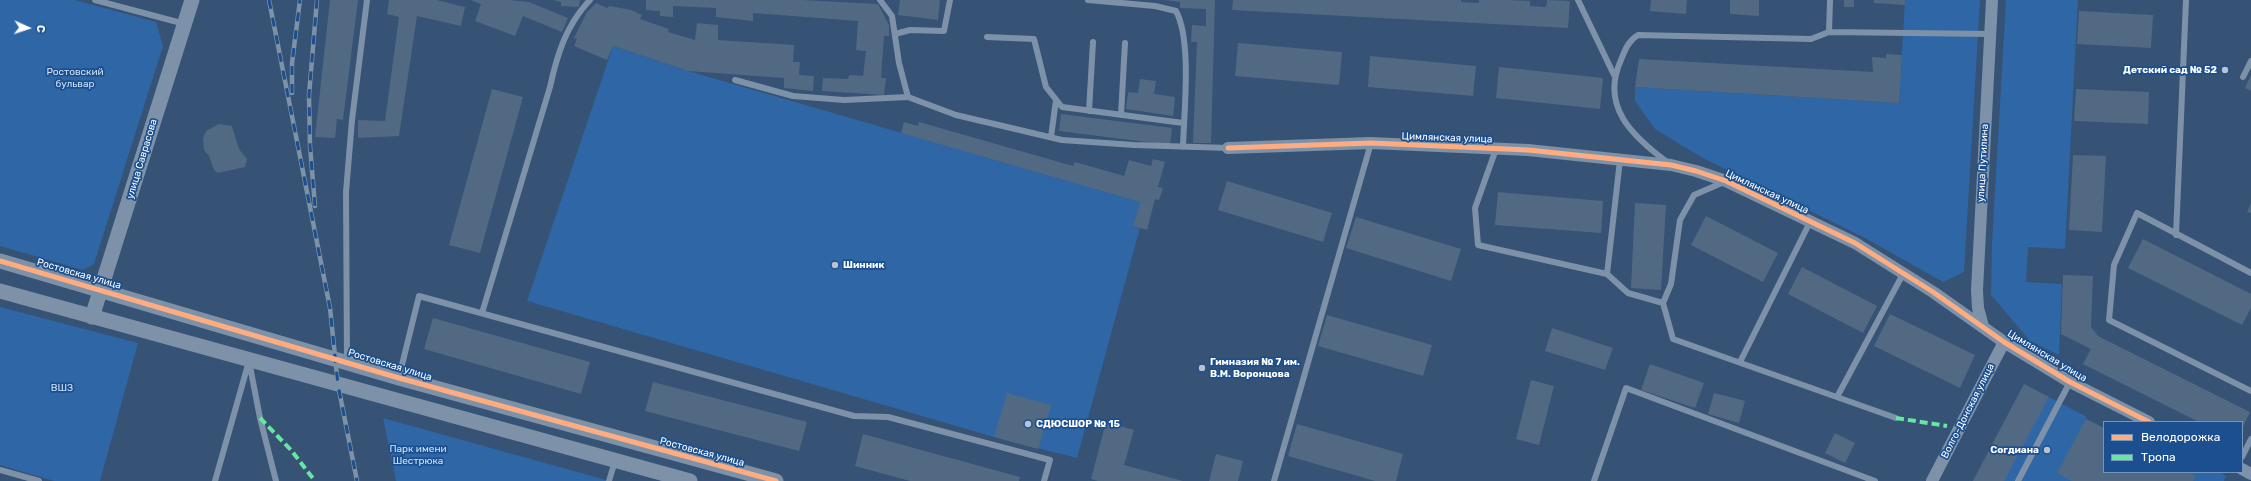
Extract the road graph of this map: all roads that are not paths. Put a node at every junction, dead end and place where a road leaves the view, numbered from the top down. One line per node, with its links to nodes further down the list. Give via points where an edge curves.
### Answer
1 (95, 0): 12 (lane)
2 (192, 0): 12 (street, улица Саврасова)
3 (367, 0): 50 (lane, via 346,192)
4 (590, 0): 45 (lane, via 570,27 557,56 548,95)
5 (880, 0): 14 (lane, via 892,16)
6 (950, 0): 14 (lane, via 944,31 910,30)
7 (1088, 0): 27 (lane, via 1155,6 1176,11 1182,23 1186,46)
8 (1578, 0): 20 (lane)
9 (1830, 0): 13 (lane)
10 (1992, 0): 15 (street, улица Путилина)
11 (2186, 0): 37 (lane)
12 (185, 24): 42 (street, улица Саврасова)
13 (1828, 32): 15 (lane); 20 (lane, via 1811,39 1638,35 1626,48)
14 (895, 34): 23 (lane)
15 (1990, 34): 47 (street, улица Путилина, via 1977,290)
16 (987, 37): 24 (lane, via 1034,39 1046,88)
17 (1093, 42): 25 (lane)
18 (1125, 43): 26 (lane)
19 (2251, 61): 21 (lane)
20 (1614, 75): 34 (lane, via 1617,108 1626,126)
21 (2243, 77)
22 (735, 80): 23 (lane, via 793,96 844,100)
23 (908, 97): 28 (lane, via 956,115)
24 (1056, 100): 25 (lane, via 1062,107); 28 (lane)
25 (1089, 111): 26 (lane)
26 (1121, 115): 27 (lane)
27 (1183, 123): 30 (lane)
28 (1051, 137): 30 (lane, via 1112,144)
29 (1371, 143): 31 (street, Цимлянская улица); 32 (street, Цимлянская улица); 69 (lane)
30 (1182, 147): 31 (lane)
31 (1228, 148)
32 (1496, 148): 33 (street, Цимлянская улица); 40 (lane, via 1475,208 1478,245)
33 (1620, 160): 34 (street, Цимлянская улица); 40 (lane)
34 (1671, 166): 35 (street, Цимлянская улица)
35 (1726, 181): 36 (street, Цимлянская улица); 44 (lane, via 1694,195 1680,220 1671,284)
36 (1810, 222): 41 (street, Цимлянская улица, via 1855,243); 51 (lane)
37 (2176, 234): 39 (lane); 54 (lane, via 2137,213 2114,265 2110,320)
38 (0, 261): 42 (street, Ростовская улица)
39 (2251, 273)
40 (1607, 274): 44 (lane, via 1628,293)
41 (1903, 274): 47 (street, Цимлянская улица); 55 (lane)
42 (102, 290): 46 (street, улица Саврасова); 50 (street, Ростовская улица)
43 (0, 291): 46 (street)
44 (1663, 303): 51 (lane, via 1673,339)
45 (482, 313): 52 (lane, via 420,296); 68 (lane, via 854,416 888,417 1050,460)
46 (92, 317): 49 (street)
47 (1983, 326): 48 (street, Цимлянская улица)
48 (2004, 342): 53 (street, Цимлянская улица); 72 (street, Волго-Донская улица)
49 (249, 361): 60 (street); 63 (lane); 64 (lane)
50 (346, 361): 52 (street, Ростовская улица)
51 (1740, 362): 55 (lane)
52 (399, 378): 67 (street, Ростовская улица)
53 (2070, 382): 57 (street, Цимлянская улица); 73 (lane)
54 (2251, 391)
55 (1837, 397): 56 (lane)
56 (1896, 418)
57 (2147, 421)
58 (2251, 439): 59 (lane)
59 (2243, 455)
60 (615, 460): 65 (lane); 66 (street)
61 (0, 470): 62 (lane)
62 (39, 481)
63 (215, 481)
64 (276, 481)
65 (609, 481)
66 (690, 481)
67 (776, 481)
68 (1044, 481)
69 (1274, 481)
70 (1594, 481): 71 (lane, via 1626,388)
71 (1875, 481)
72 (1932, 481)
73 (2018, 481)

